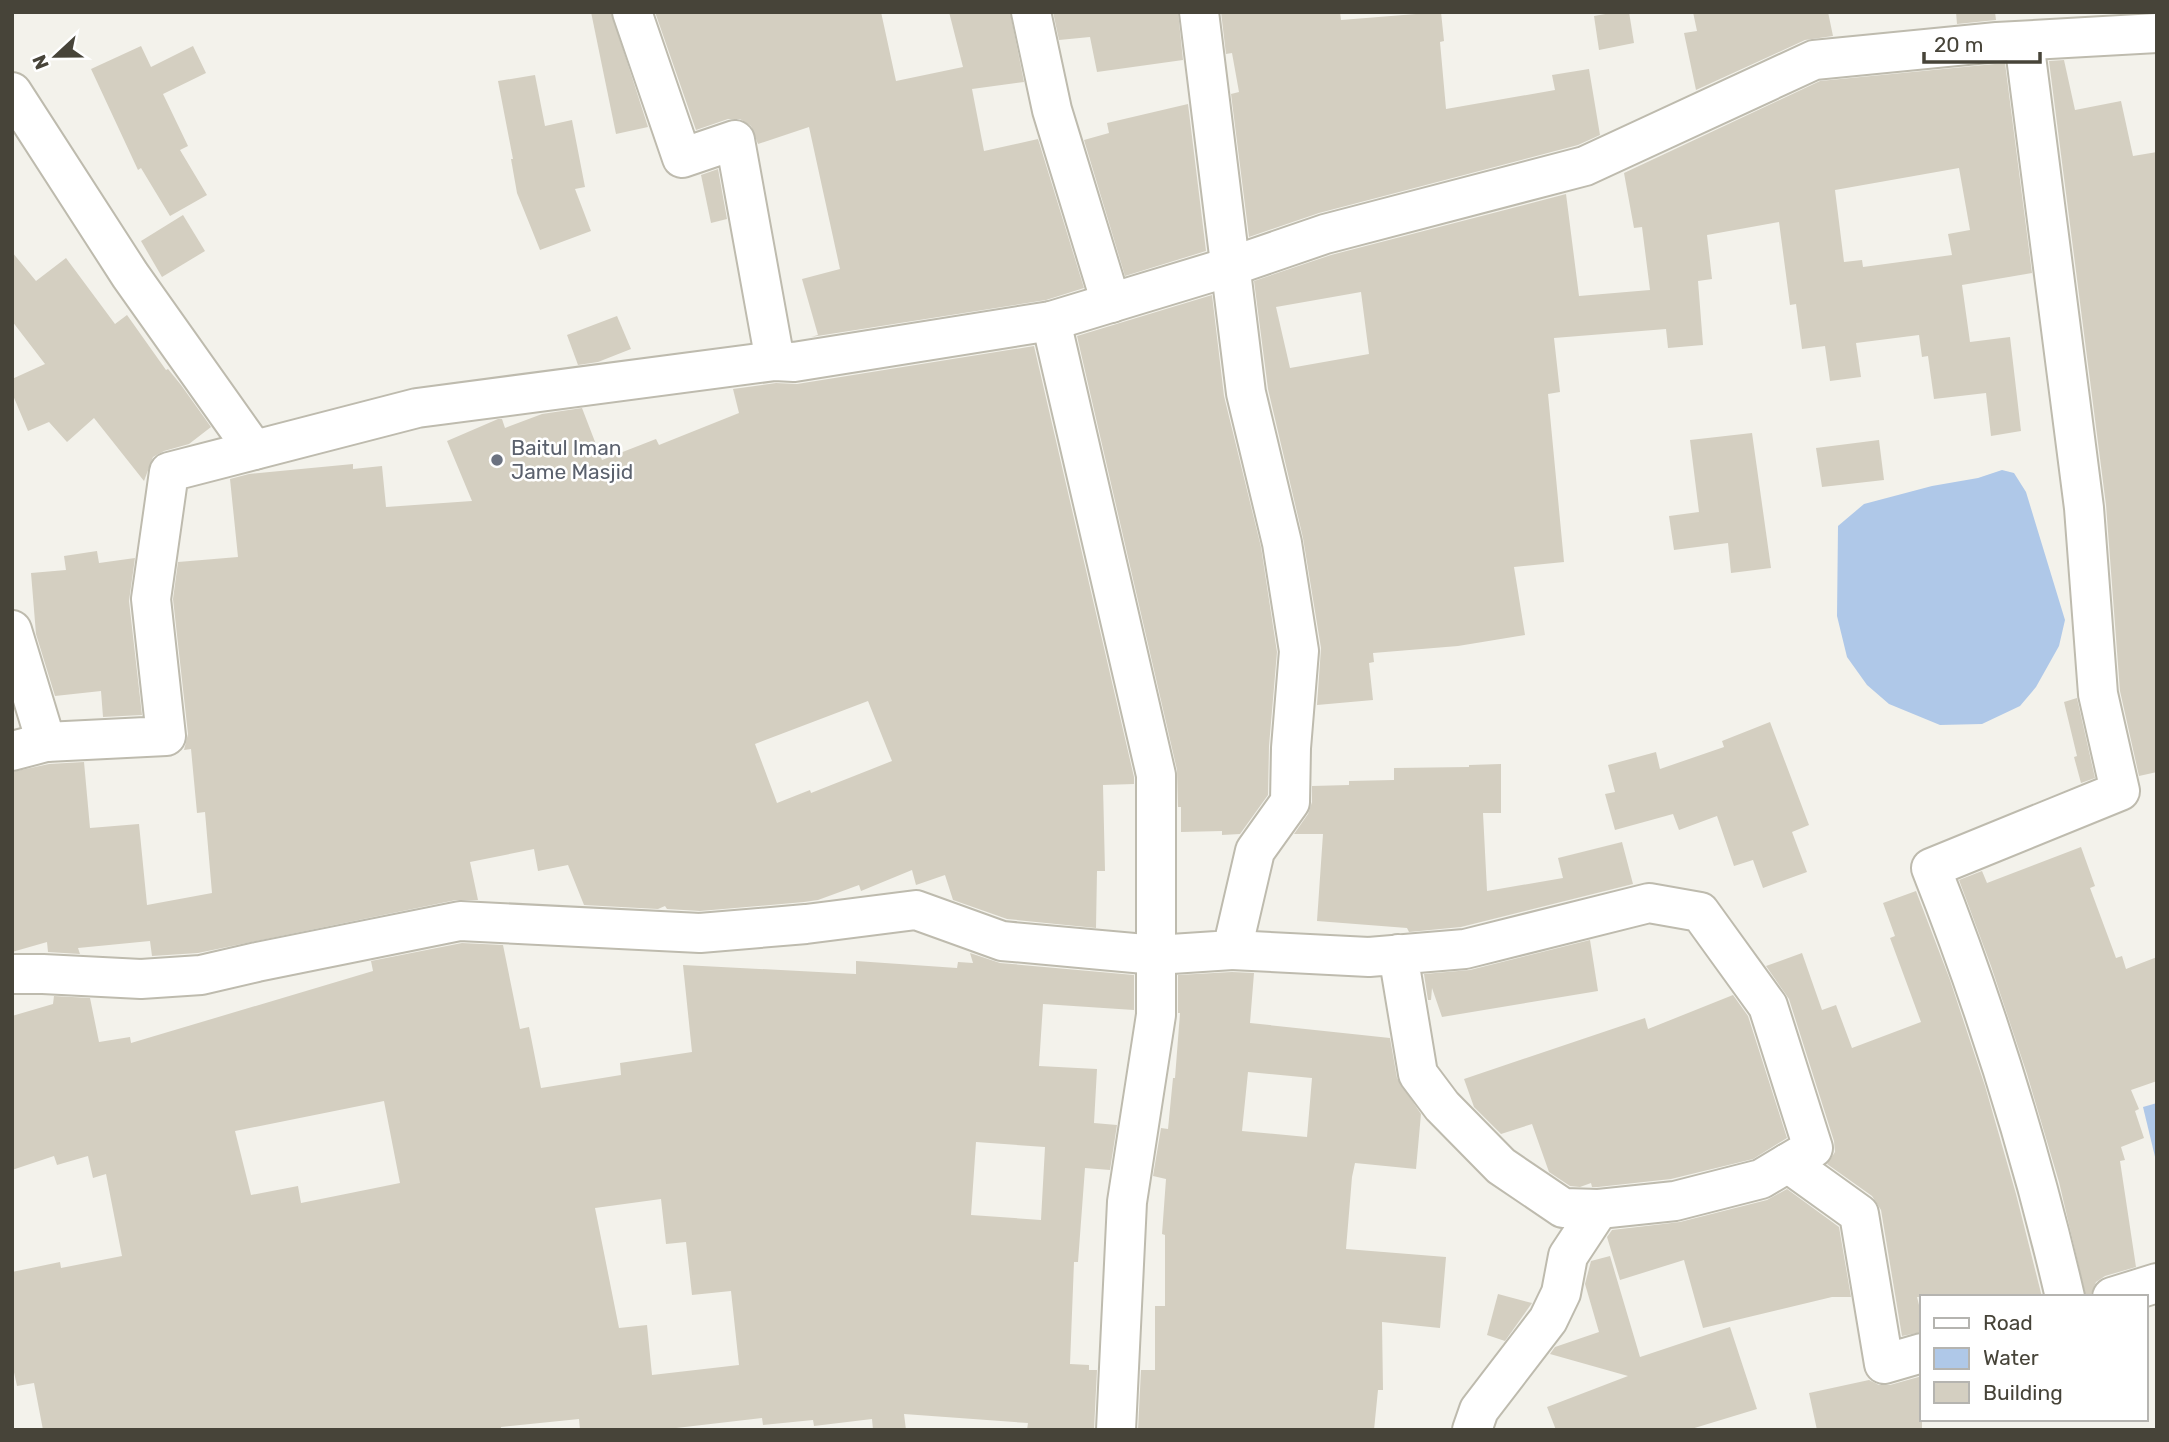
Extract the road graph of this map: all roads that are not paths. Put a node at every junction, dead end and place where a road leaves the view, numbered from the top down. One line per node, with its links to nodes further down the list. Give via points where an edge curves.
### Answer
1 (632, 12): 10 (street, via 682,158 735,140)
2 (1031, 12): 8 (street, via 1052,110)
3 (1199, 12): 7 (street)
4 (2157, 33): 5 (street)
5 (2024, 41): 7 (street, via 1814,60 1585,166 1325,234); 21 (street, via 2084,508 2098,694 2120,791 1931,868 1963,947 2020,1129)
6 (12, 92): 11 (street, via 130,275)
7 (1229, 268): 8 (street); 14 (street, via 1246,393 1282,543 1299,651 1290,803 1255,851)
8 (1111, 303): 9 (street)
9 (1051, 321): 10 (street, via 794,362); 15 (street, via 1156,775)
10 (775, 361): 11 (street, via 417,408)
11 (254, 450): 13 (street, via 169,472 151,599 166,736)
12 (12, 630): 13 (street)
13 (29, 747)
14 (1232, 950): 15 (street); 16 (street, via 1369,957)
15 (1156, 954): 17 (street, via 1002,941 916,910 700,933 460,921 201,975 141,979); 24 (street, via 1156,1015 1127,1202)
16 (1398, 954): 18 (street, via 1465,949 1649,903 1700,912 1768,1006 1813,1148); 19 (street, via 1418,1074 1441,1105 1501,1166 1563,1208)
17 (12, 974)
18 (1788, 1163): 19 (street, via 1761,1179 1675,1201); 23 (street, via 1859,1214 1884,1364)
19 (1599, 1209): 25 (street, via 1568,1256 1561,1293 1548,1320 1479,1410)
20 (2157, 1283): 22 (street)
21 (2065, 1295)
22 (2118, 1295)
23 (1920, 1354)
24 (1116, 1430)
25 (1472, 1430)

